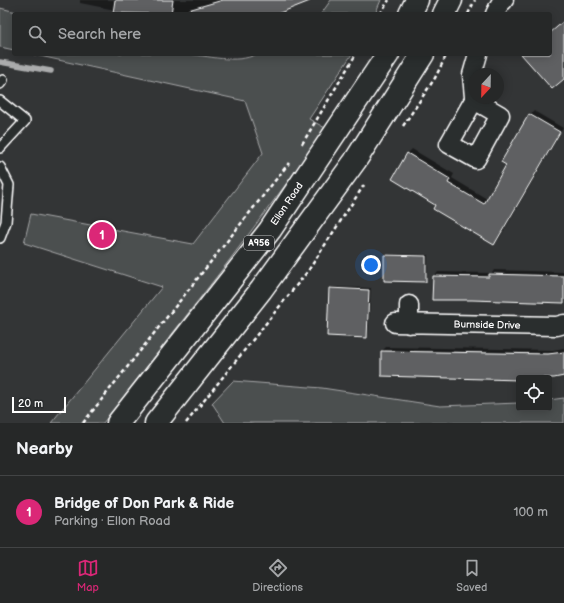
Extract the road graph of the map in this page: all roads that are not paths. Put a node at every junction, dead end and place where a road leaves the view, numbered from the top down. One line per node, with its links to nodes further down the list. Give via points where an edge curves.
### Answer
1 (417, 0): 4 (main road)
2 (451, 0): 5 (main road)
3 (504, 0): 6 (street)
4 (411, 12)
5 (445, 12)
6 (496, 12)
7 (387, 56): 17 (main road, Ellon Road / A956, via 270,230)
8 (422, 56): 18 (main road, A956, via 355,161 261,290)
9 (477, 56): 10 (street)
10 (474, 68)
11 (0, 101): 12 (lane, via 25,121)
12 (0, 148)
13 (0, 168): 14 (lane, via 9,185 6,222)
14 (0, 238)
15 (409, 305): 16 (street, Burnside Drive, via 402,324)
16 (564, 324)
17 (118, 423)
18 (156, 423)

